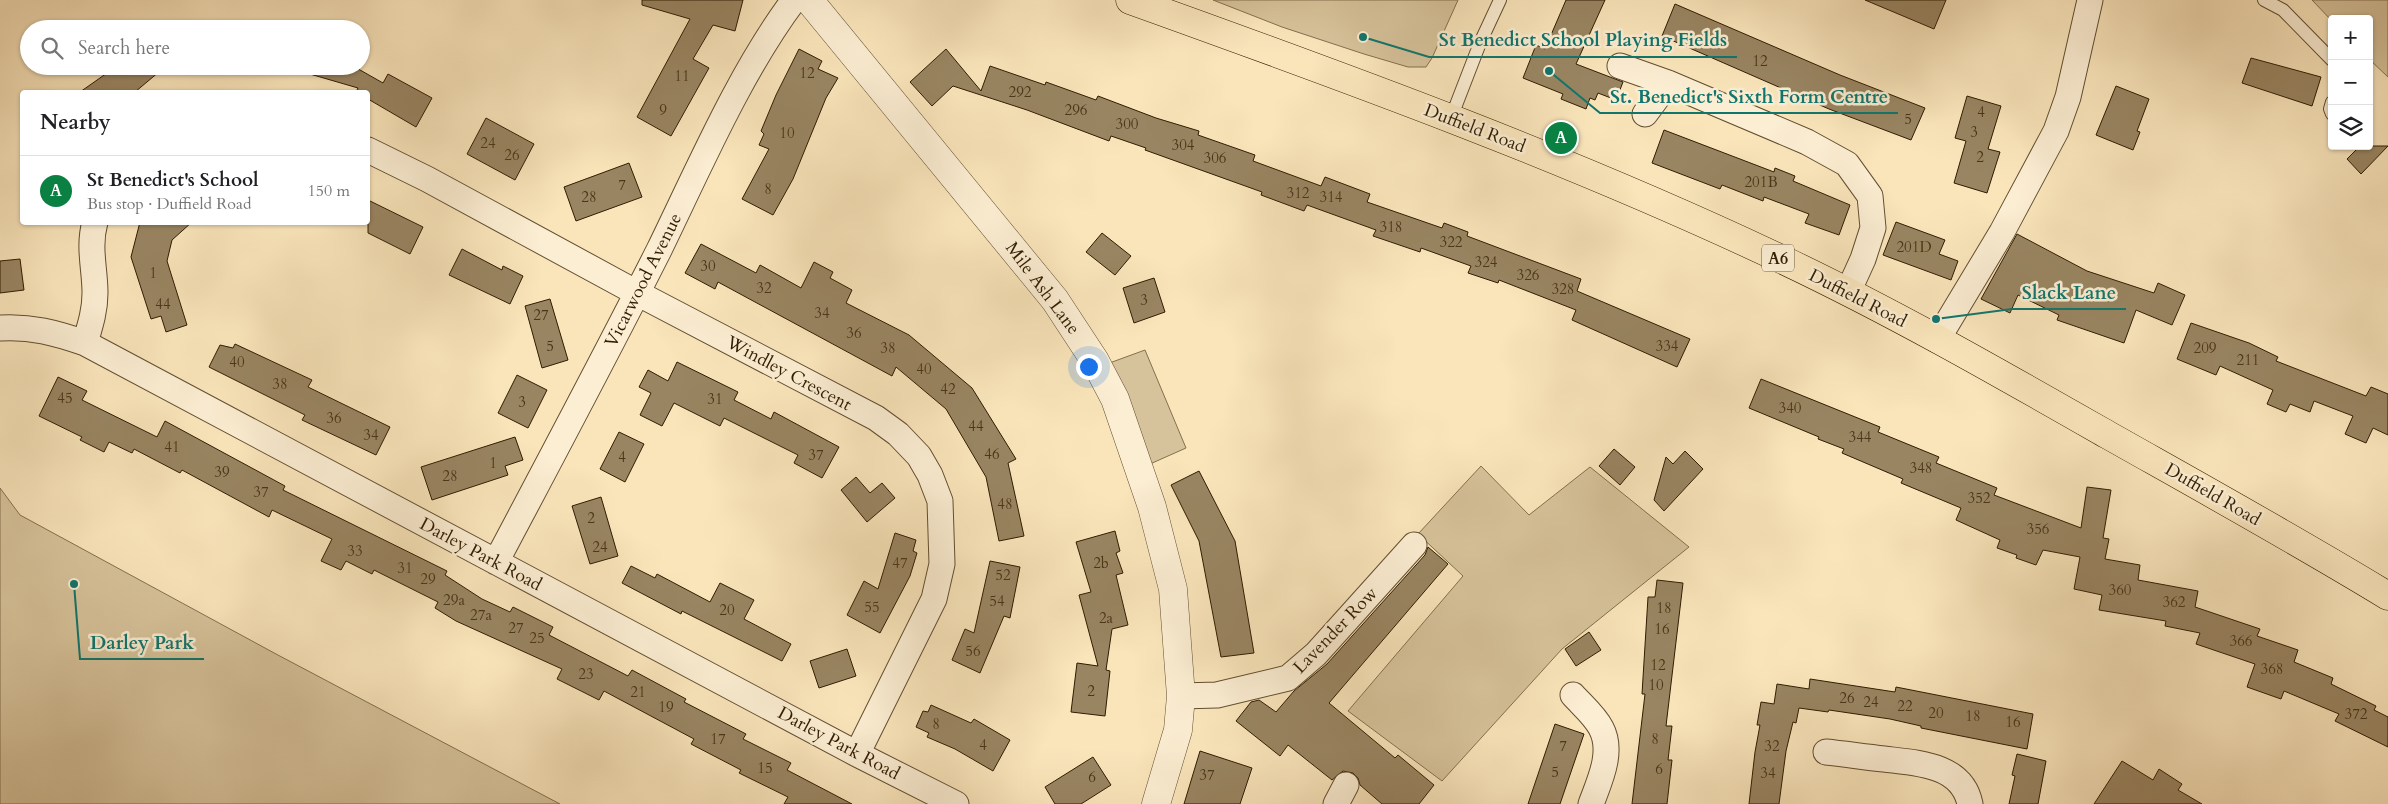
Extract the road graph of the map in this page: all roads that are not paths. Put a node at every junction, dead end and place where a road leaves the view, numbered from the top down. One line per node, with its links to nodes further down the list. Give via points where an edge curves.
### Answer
1 (794, 0): 15 (street, Vicarwood Avenue, via 765,42)
2 (809, 0): 23 (street, Mile Ash Lane, via 1055,300 1095,360 1115,399 1152,507 1173,589)
3 (1130, 0): 11 (main road, Duffield Road / A6)
4 (1500, 0): 11 (lane)
5 (2090, 0): 17 (street, via 2068,97 2056,131 2002,232)
6 (2264, 0): 7 (lane, via 2283,10)
7 (2328, 56)
8 (1620, 66): 9 (street)
9 (1668, 83): 10 (street); 14 (street, via 1807,142 1846,164 1870,196 1873,228)
10 (1645, 114)
11 (1451, 118): 14 (main road, Duffield Road / A6, via 1606,181)
12 (370, 151): 15 (street, Windley Crescent)
13 (96, 225): 18 (street, via 91,255 95,292 93,317)
14 (1848, 292): 17 (main road, Duffield Road / A6)
15 (637, 293): 20 (street, Vicarwood Avenue); 25 (street, Windley Crescent, via 876,418 898,434 919,456 930,475 940,501 942,533 942,564 934,600)
16 (0, 328): 18 (street, Darley Park Road, via 53,332)
17 (1937, 340): 21 (main road, Duffield Road / A6)
18 (85, 343): 20 (street, Darley Park Road)
19 (1414, 545): 23 (street, Lavender Row, via 1316,654 1288,678 1217,695)
20 (496, 562): 25 (street, Darley Park Road)
21 (2388, 596)
22 (1573, 695): 28 (street, via 1602,729 1605,764)
23 (1181, 696): 27 (street, Mile Ash Lane, via 1178,730)
24 (1826, 752): 29 (street, via 1920,763 1937,768 1947,772 1965,788)
25 (857, 754): 26 (street, Darley Park Road)
26 (956, 804)
27 (1156, 804)
28 (1592, 804)
29 (1970, 804)

